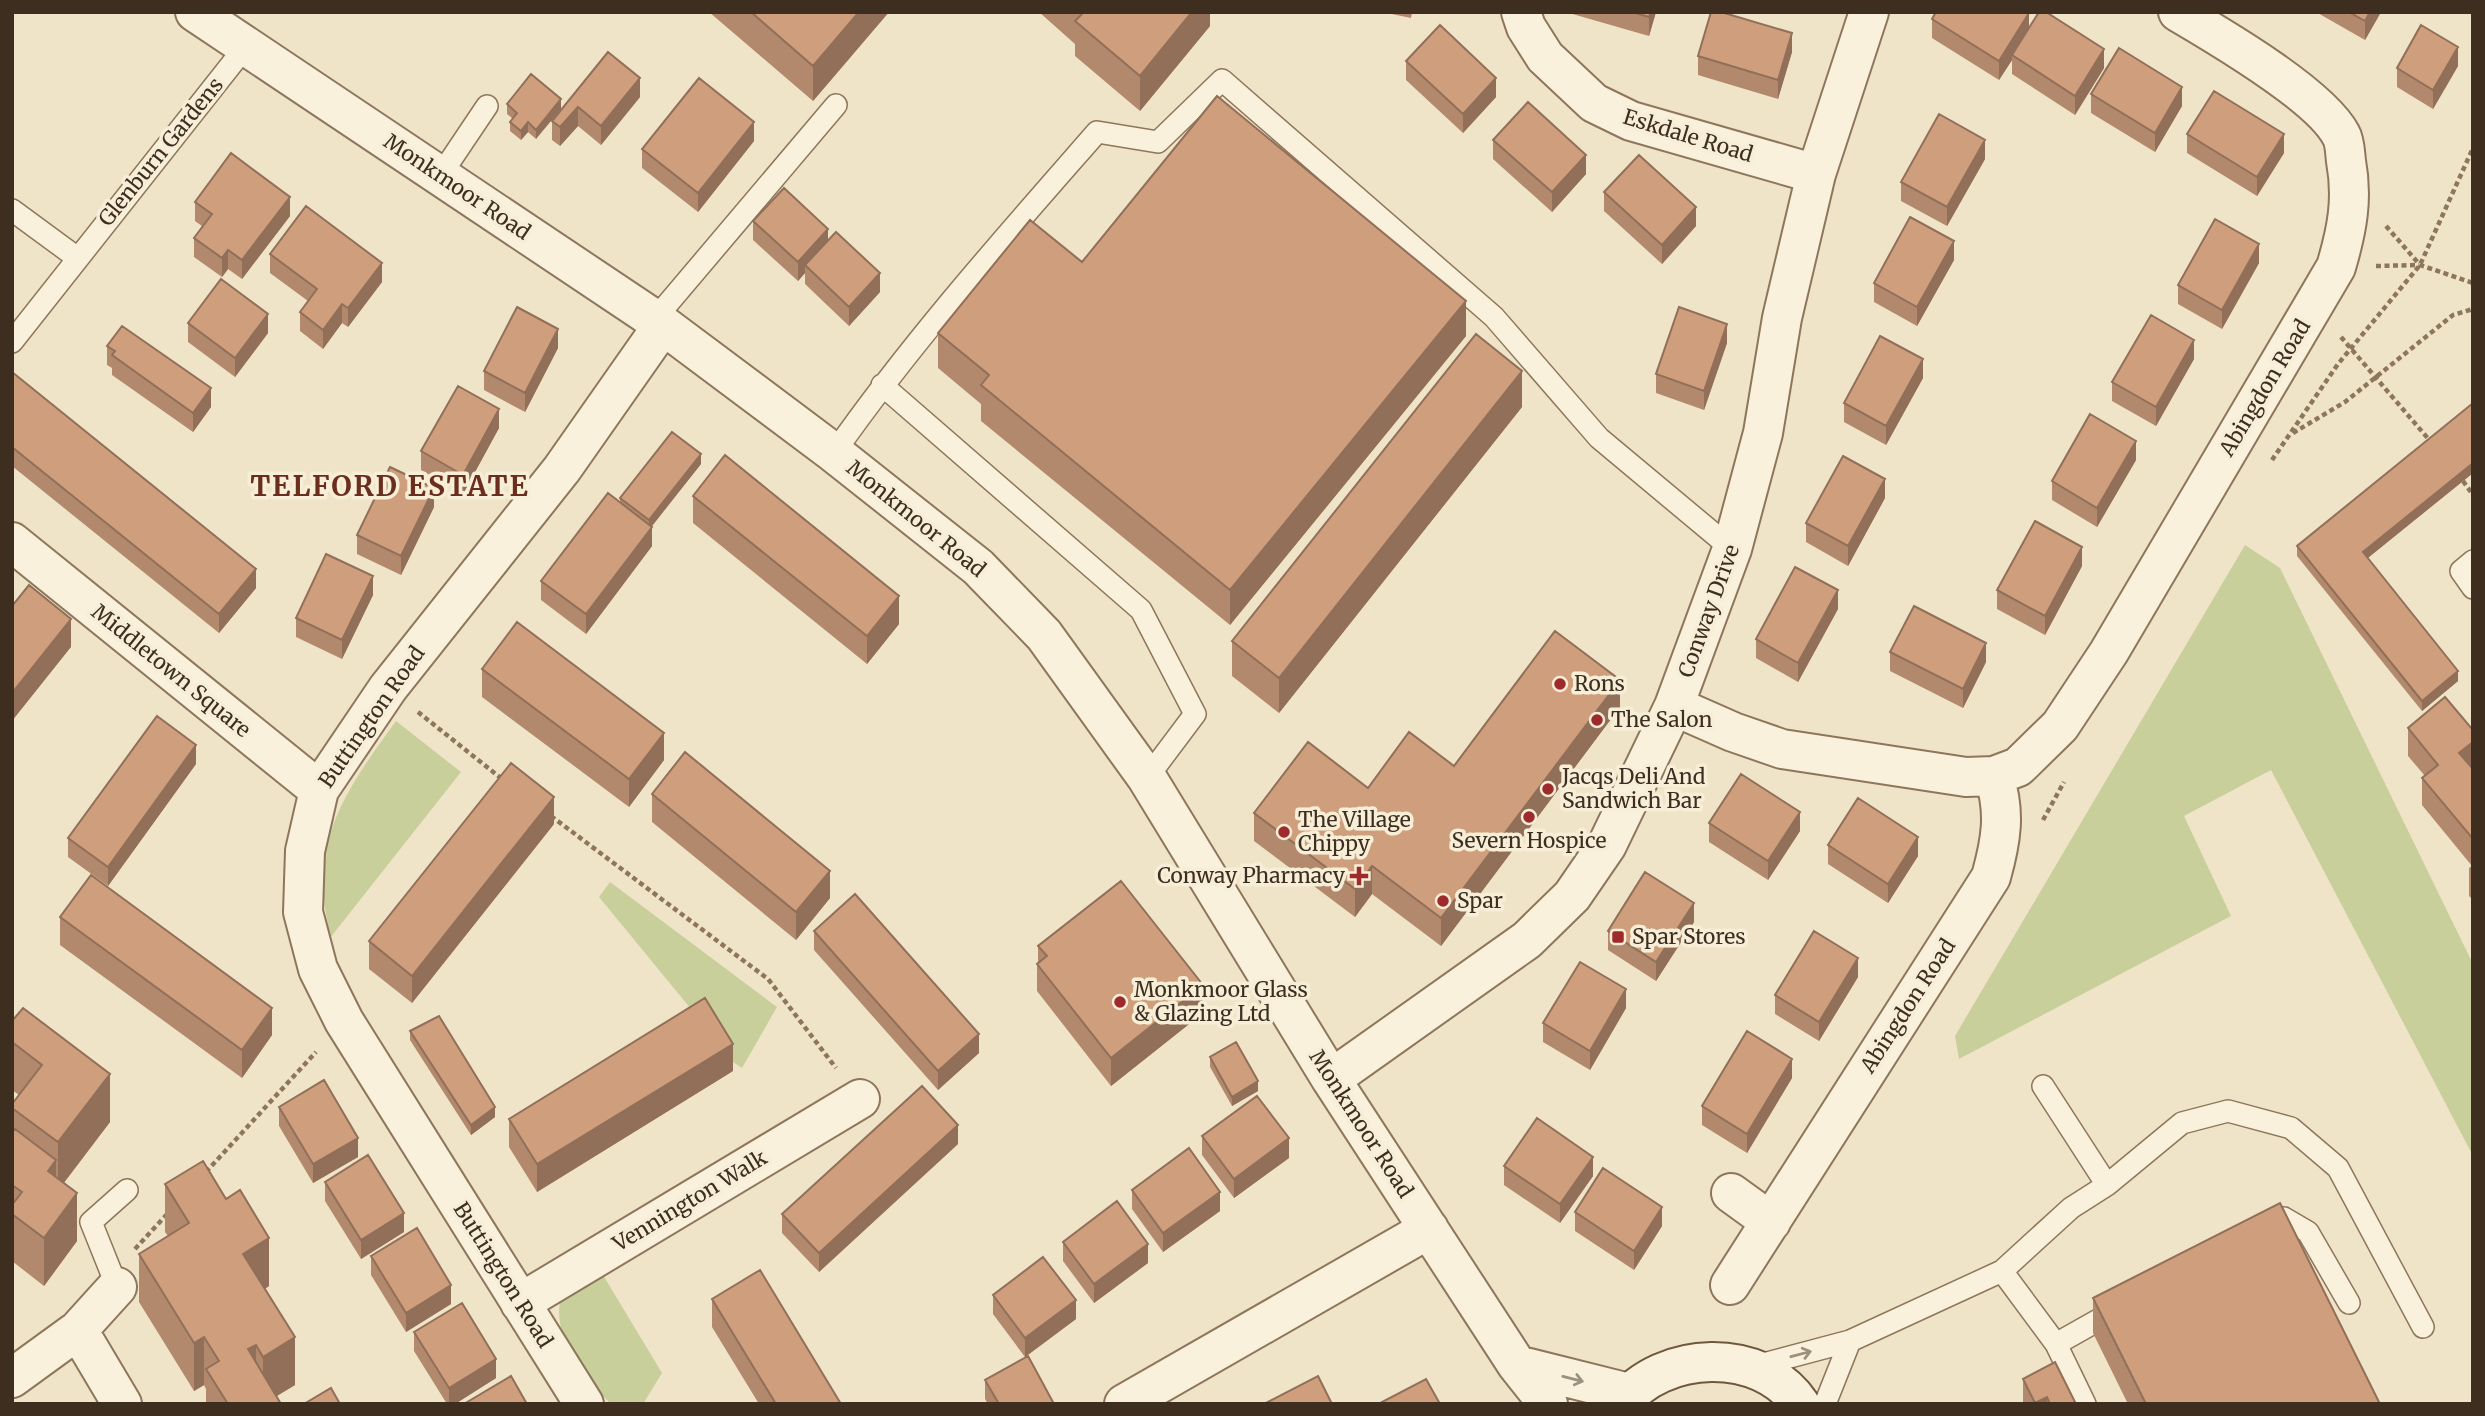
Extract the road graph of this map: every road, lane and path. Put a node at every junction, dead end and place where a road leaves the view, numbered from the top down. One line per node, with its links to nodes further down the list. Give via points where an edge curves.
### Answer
1 (195, 12): 6 (street, Monkmoor Road)
2 (1521, 12): 9 (street, Eskdale Road, via 1545,57 1594,103 1631,121)
3 (1869, 12): 9 (street, Conway Drive)
4 (2178, 12): 5 (street, Abingdon Road)
5 (2218, 22): 11 (street, Abingdon Road, via 2316,103 2342,136)
6 (246, 46): 10 (street, Monkmoor Road); 13 (lane, Glenburn Gardens)
7 (836, 105): 16 (lane)
8 (487, 106): 10 (lane)
9 (1816, 174): 26 (street, Conway Drive, via 1782,318 1763,433)
10 (440, 176): 16 (street, Monkmoor Road)
11 (2350, 185): 14 (path, via 2420,265); 32 (street, Abingdon Road, via 2348,227 2336,267 2109,652 2060,726 2018,767)
12 (12, 209): 13 (lane)
13 (76, 257): 17 (lane, Glenburn Gardens)
14 (2473, 283)
15 (2473, 309): 19 (path, via 2454,315)
16 (659, 322): 23 (street, Monkmoor Road); 30 (street, Buttington Road, via 562,469)
17 (12, 342)
18 (2351, 349): 19 (path)
19 (2376, 376): 21 (path, via 2345,402); 22 (path)
20 (882, 385): 23 (lane); 26 (lane, via 1097,132 1158,142 1222,80 1494,317 1599,438); 33 (lane, via 1141,610 1195,714)
21 (2292, 434)
22 (2433, 445)
23 (834, 453): 33 (street, Monkmoor Road, via 978,567 1044,635)
24 (2462, 481): 25 (path)
25 (2473, 495)
26 (1732, 549): 31 (street, Conway Drive)
27 (16, 553): 35 (street, Middletown Square)
28 (2473, 561): 29 (lane, via 2462,571)
29 (2473, 587)
30 (388, 688): 34 (path); 35 (street, Buttington Road)
31 (1674, 706): 32 (street, Abingdon Road, via 1782,749 1937,775); 38 (street, Conway Drive, via 1607,845 1572,896 1527,940)
32 (1994, 776): 46 (street, Abingdon Road, via 2003,817 1991,877)
33 (1147, 778): 38 (street, Monkmoor Road)
34 (513, 787)
35 (319, 790): 37 (street, Buttington Road, via 305,851 303,912 318,969)
36 (546, 812): 40 (path, via 768,979)
37 (344, 1021): 41 (path); 53 (street, Buttington Road)
38 (1331, 1079): 47 (street, Monkmoor Road)
39 (2043, 1086): 42 (lane)
40 (860, 1099): 53 (street, Vennington Walk)
41 (205, 1172)
42 (2107, 1185): 49 (lane, via 2071,1209); 55 (lane, via 2182,1124 2228,1111 2291,1129 2337,1168)
43 (127, 1190): 50 (lane, via 91,1222)
44 (1731, 1193): 46 (street)
45 (177, 1203): 50 (path)
46 (1771, 1222): 51 (street, Abingdon Road)
47 (1429, 1229): 59 (street, Monkmoor Road); 65 (street)
48 (2247, 1236): 54 (lane, via 2284,1218 2308,1232)
49 (2002, 1271): 57 (lane); 58 (lane)
50 (115, 1280): 56 (street)
51 (1730, 1285)
52 (2139, 1296): 58 (lane)
53 (520, 1303): 64 (street, Buttington Road)
54 (2349, 1303)
55 (2423, 1327)
56 (78, 1330): 61 (street); 63 (street)
57 (1850, 1341): 60 (lane, one-way to 57); 68 (lane)
58 (2056, 1344): 69 (lane)
59 (1517, 1365): 62 (street, one-way to 62); 66 (street, Monkmoor Road)
60 (1752, 1367): 62 (street, via 1714,1360 1661,1371); 67 (street)
61 (12, 1378)
62 (1625, 1398)
63 (122, 1404)
64 (584, 1404)
65 (1124, 1404)
66 (1548, 1404)
67 (1800, 1404)
68 (1825, 1404)
69 (2085, 1404)

